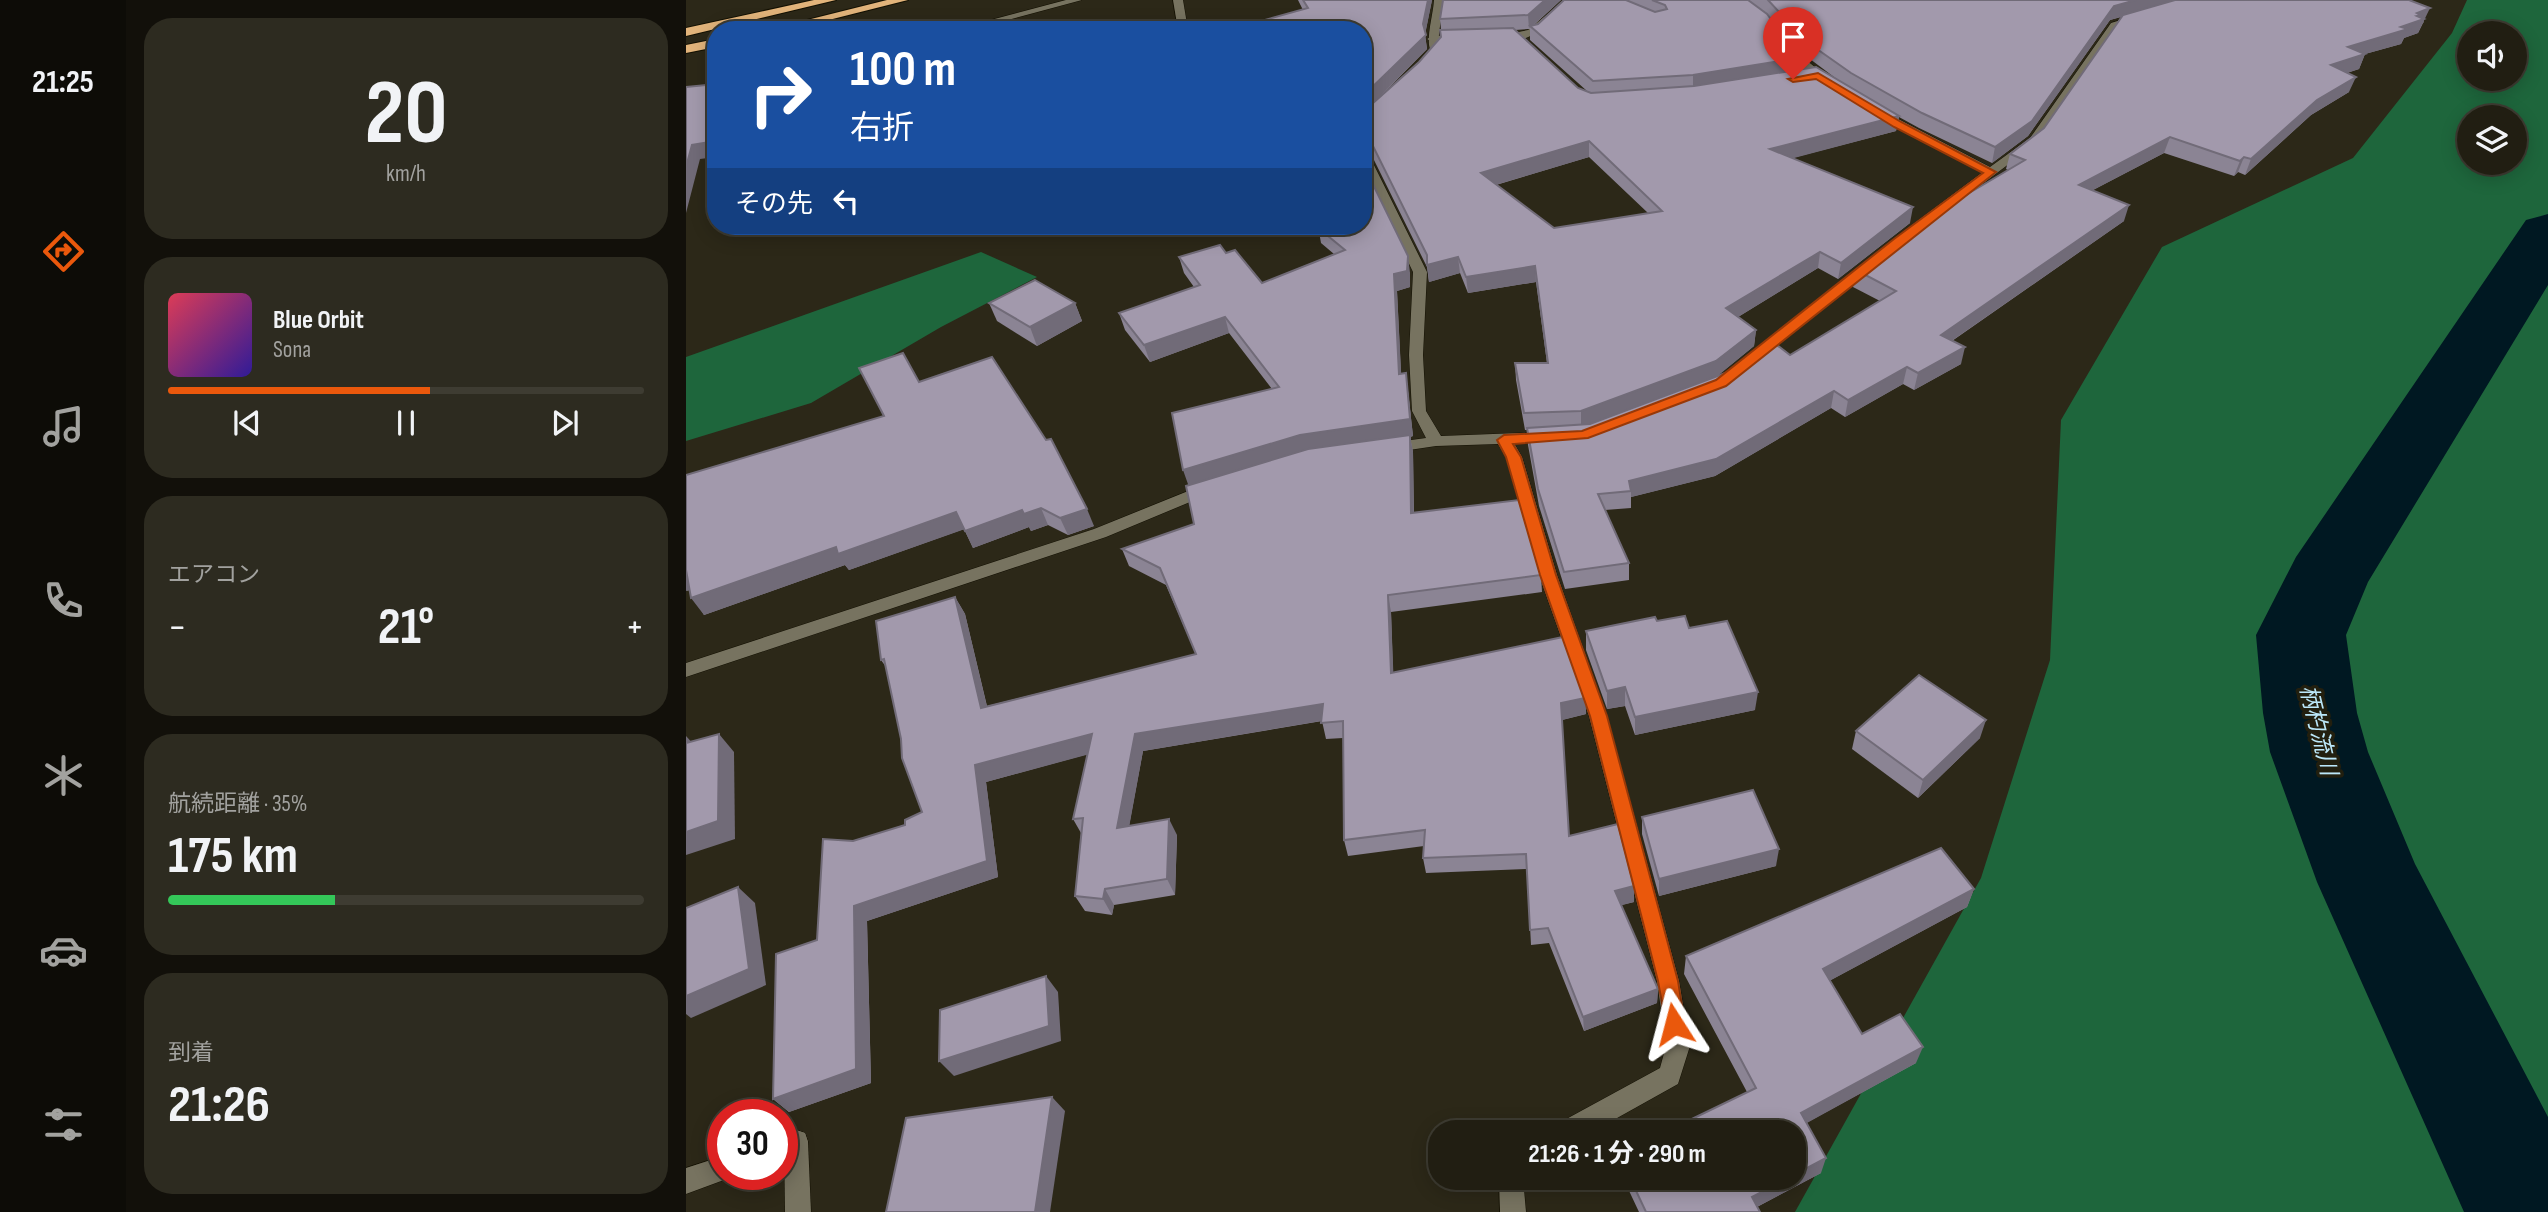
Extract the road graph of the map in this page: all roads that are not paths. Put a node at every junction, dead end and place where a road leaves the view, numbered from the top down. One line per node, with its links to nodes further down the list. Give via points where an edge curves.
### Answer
1 (830, 0): 8 (highway)
2 (902, 0): 9 (highway)
3 (1077, 0): 10 (street)
4 (1178, 0): 11 (street)
5 (1439, 0): 15 (street)
6 (1571, 0): 15 (street, via 1521,41)
7 (2150, 15): 23 (street, via 2114,25 2034,140)
8 (736, 21)
9 (812, 21)
10 (994, 21)
11 (1182, 21)
12 (707, 27): 13 (highway)
13 (686, 32)
14 (1779, 33): 19 (street, via 1796,57)
15 (1432, 39): 18 (street, via 1435,50)
16 (707, 45): 17 (highway)
17 (686, 49)
18 (1415, 73)
19 (1818, 75): 20 (street); 21 (street)
20 (1806, 77)
21 (1841, 90)
22 (1868, 106): 23 (street)
23 (1991, 172): 25 (street)
24 (1372, 173): 30 (street, via 1420,271 1419,411)
25 (1908, 234)
26 (1887, 250): 27 (street)
27 (1742, 366)
28 (1570, 436): 29 (street)
29 (1504, 440): 30 (street); 34 (street, via 1514,457 1548,575 1598,716 1668,981 1678,1046 1670,1076)
30 (1436, 441): 31 (street)
31 (1373, 450)
32 (1224, 483): 33 (street, via 1100,533)
33 (686, 670)
34 (1590, 1120)
35 (707, 1174): 36 (street)
36 (686, 1181)
37 (794, 1190): 39 (street)
38 (1512, 1190): 40 (street)
39 (797, 1212)
40 (1513, 1212)

